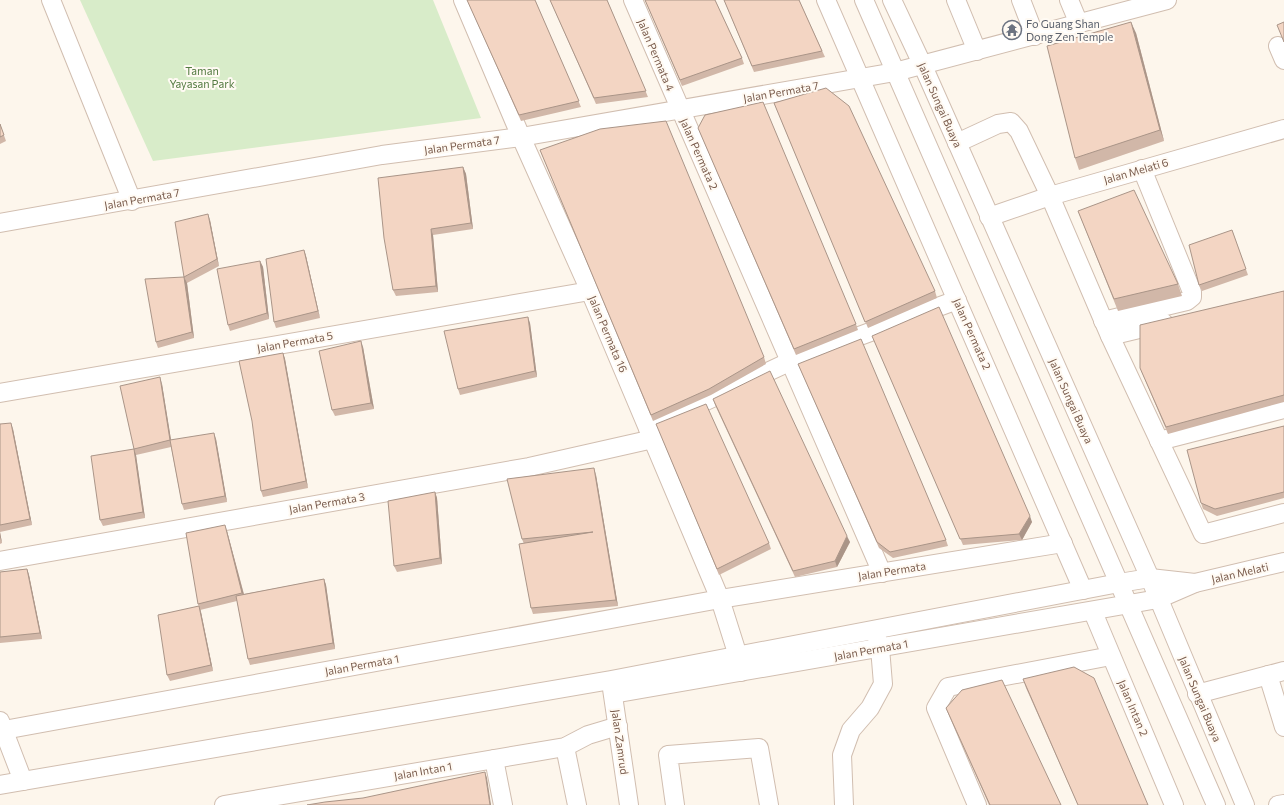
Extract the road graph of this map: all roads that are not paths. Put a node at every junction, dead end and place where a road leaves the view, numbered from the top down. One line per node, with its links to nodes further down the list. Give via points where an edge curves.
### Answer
1 (51, 0): 24 (street)
2 (463, 0): 20 (street, Jalan Permata 16)
3 (633, 0): 18 (street, Jalan Permata 4)
4 (826, 0): 17 (street, Jalan Permata 2)
5 (864, 0): 16 (street)
6 (892, 0): 15 (street, Jalan Sungai Buaya)
7 (956, 0): 14 (street)
8 (1021, 0): 13 (street)
9 (1069, 0): 12 (street)
10 (1161, 1): 11 (street, Jalan Permata 7)
11 (1118, 6): 12 (street, Jalan Permata 7)
12 (1078, 24): 13 (street, Jalan Permata 7)
13 (1035, 36): 14 (street, Jalan Permata 7)
14 (977, 51): 15 (street, Jalan Permata 7)
15 (923, 66): 16 (street, Jalan Permata 7); 21 (street, Jalan Sungai Buaya)
16 (894, 72): 17 (street, Jalan Permata 7); 42 (street)
17 (860, 78): 18 (street, Jalan Permata 7); 28 (street, Jalan Permata 2)
18 (679, 110): 20 (street, Jalan Permata 7); 31 (street, Jalan Permata 2)
19 (1284, 129): 22 (street, Jalan Melati 6)
20 (520, 137): 24 (street, Jalan Permata 7, via 382,155); 27 (street, Jalan Permata 16)
21 (957, 143): 23 (street, via 998,124 1011,122 1019,131); 25 (street, Jalan Sungai Buaya)
22 (1142, 169): 23 (street, Jalan Melati 6); 30 (street, via 1192,297 1187,301)
23 (1050, 196): 25 (street, Jalan Melati 6); 30 (street)
24 (132, 201): 26 (street, Jalan Permata 7)
25 (989, 217): 41 (street, Jalan Sungai Buaya)
26 (0, 223)
27 (590, 291): 32 (street, Jalan Permata 5); 34 (street, Jalan Permata 16)
28 (957, 300): 31 (street, Jalan Permata 3); 37 (street, Jalan Permata 2)
29 (1193, 316): 30 (street)
30 (1107, 328): 35 (street)
31 (789, 362): 34 (street, Jalan Permata 3); 40 (street, Jalan Permata 2)
32 (0, 393)
33 (1284, 409): 35 (street)
34 (651, 434): 38 (street, Jalan Permata 3, via 529,467); 45 (street, Jalan Permata 16)
35 (1159, 441): 36 (street, via 1203,534)
36 (1284, 513)
37 (1064, 543): 40 (street, Jalan Permata); 44 (street, Jalan Permata 2)
38 (0, 561)
39 (1284, 562): 43 (street, Jalan Melati)
40 (882, 573): 45 (street, Jalan Permata)
41 (1150, 578): 42 (street, Jalan Melati); 43 (street, Jalan Melati); 46 (street, Jalan Sungai Buaya)
42 (1119, 583): 44 (street, Jalan Permata 1); 47 (street)
43 (1195, 583): 46 (street, Jalan Melati)
44 (1083, 590): 49 (street, Jalan Permata 1)
45 (720, 599): 52 (street, Jalan Permata 16); 56 (street, Jalan Permata 1)
46 (1158, 600): 47 (street, Jalan Melati); 55 (street, Jalan Sungai Buaya)
47 (1129, 605): 48 (street, Jalan Permata 1); 73 (street)
48 (1093, 612): 50 (street, Jalan Permata 1); 51 (street, Jalan Intan 2)
49 (875, 629): 50 (street); 52 (street, Jalan Permata 1)
50 (880, 648): 52 (street, Jalan Permata 1); 70 (street, via 883,684 870,708 851,730 842,755)
51 (1111, 656): 71 (street, via 948,687 936,708); 72 (street, Jalan Intan 2)
52 (739, 664): 54 (street, Jalan Permata 1)
53 (1276, 673): 55 (street); 58 (street)
54 (612, 687): 57 (street, Jalan Zamrud); 61 (street, Jalan Permata 1)
55 (1197, 694): 74 (street, Jalan Sungai Buaya)
56 (2, 726): 61 (street)
57 (618, 726): 59 (street, Jalan Intan 1, via 588,735); 67 (street, Jalan Zamrud)
58 (1284, 727)
59 (565, 747): 60 (street, Jalan Intan 1); 66 (street)
60 (494, 759): 64 (street, Jalan Intan 1); 65 (street)
61 (23, 781): 62 (street, Jalan Permata 1)
62 (0, 785)
63 (1284, 804): 75 (street)
64 (224, 805)
65 (502, 805)
66 (576, 805)
67 (629, 805)
68 (675, 805): 69 (street, via 668,755 759,748)
69 (769, 805)
70 (844, 805)
71 (977, 805)
72 (1174, 805)
73 (1216, 805)
74 (1245, 805)
75 (1278, 805)

